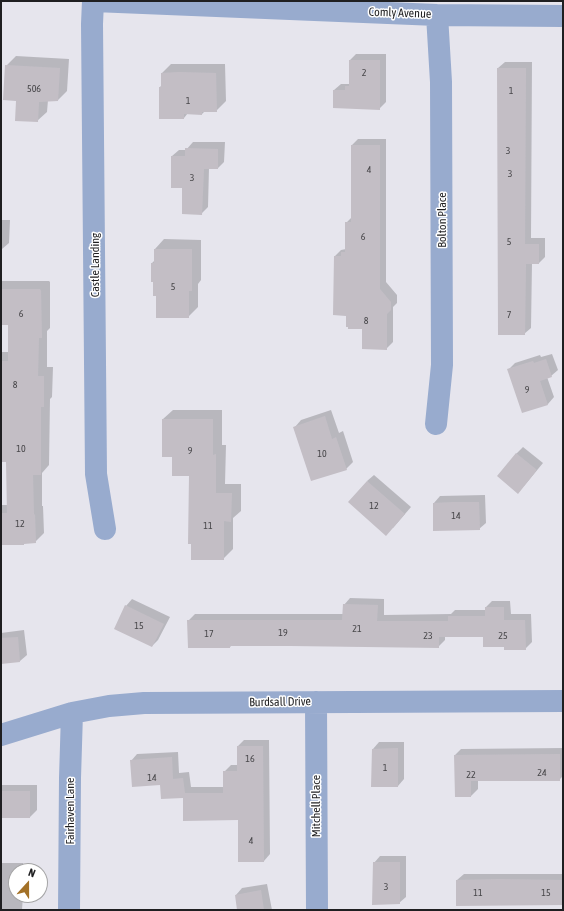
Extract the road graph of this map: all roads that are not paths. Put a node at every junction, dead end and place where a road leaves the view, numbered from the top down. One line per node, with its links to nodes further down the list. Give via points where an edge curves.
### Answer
1 (94, 1): 2 (street, Comly Avenue); 6 (street, Castle Landing, via 92,24 96,474)
2 (179, 3): 3 (street, Comly Avenue)
3 (437, 15): 4 (street, Comly Avenue); 5 (street, Bolton Place, via 441,82 442,365)
4 (563, 16)
5 (436, 424)
6 (105, 528)
7 (563, 700): 8 (street, Burdsall Drive)
8 (316, 702): 9 (street, Burdsall Drive, via 144,704 109,706); 12 (street, Mitchell Place)
9 (72, 713): 10 (street, Burdsall Drive); 11 (street, Fairhaven Lane)
10 (1, 735)
11 (69, 910)
12 (317, 910)

